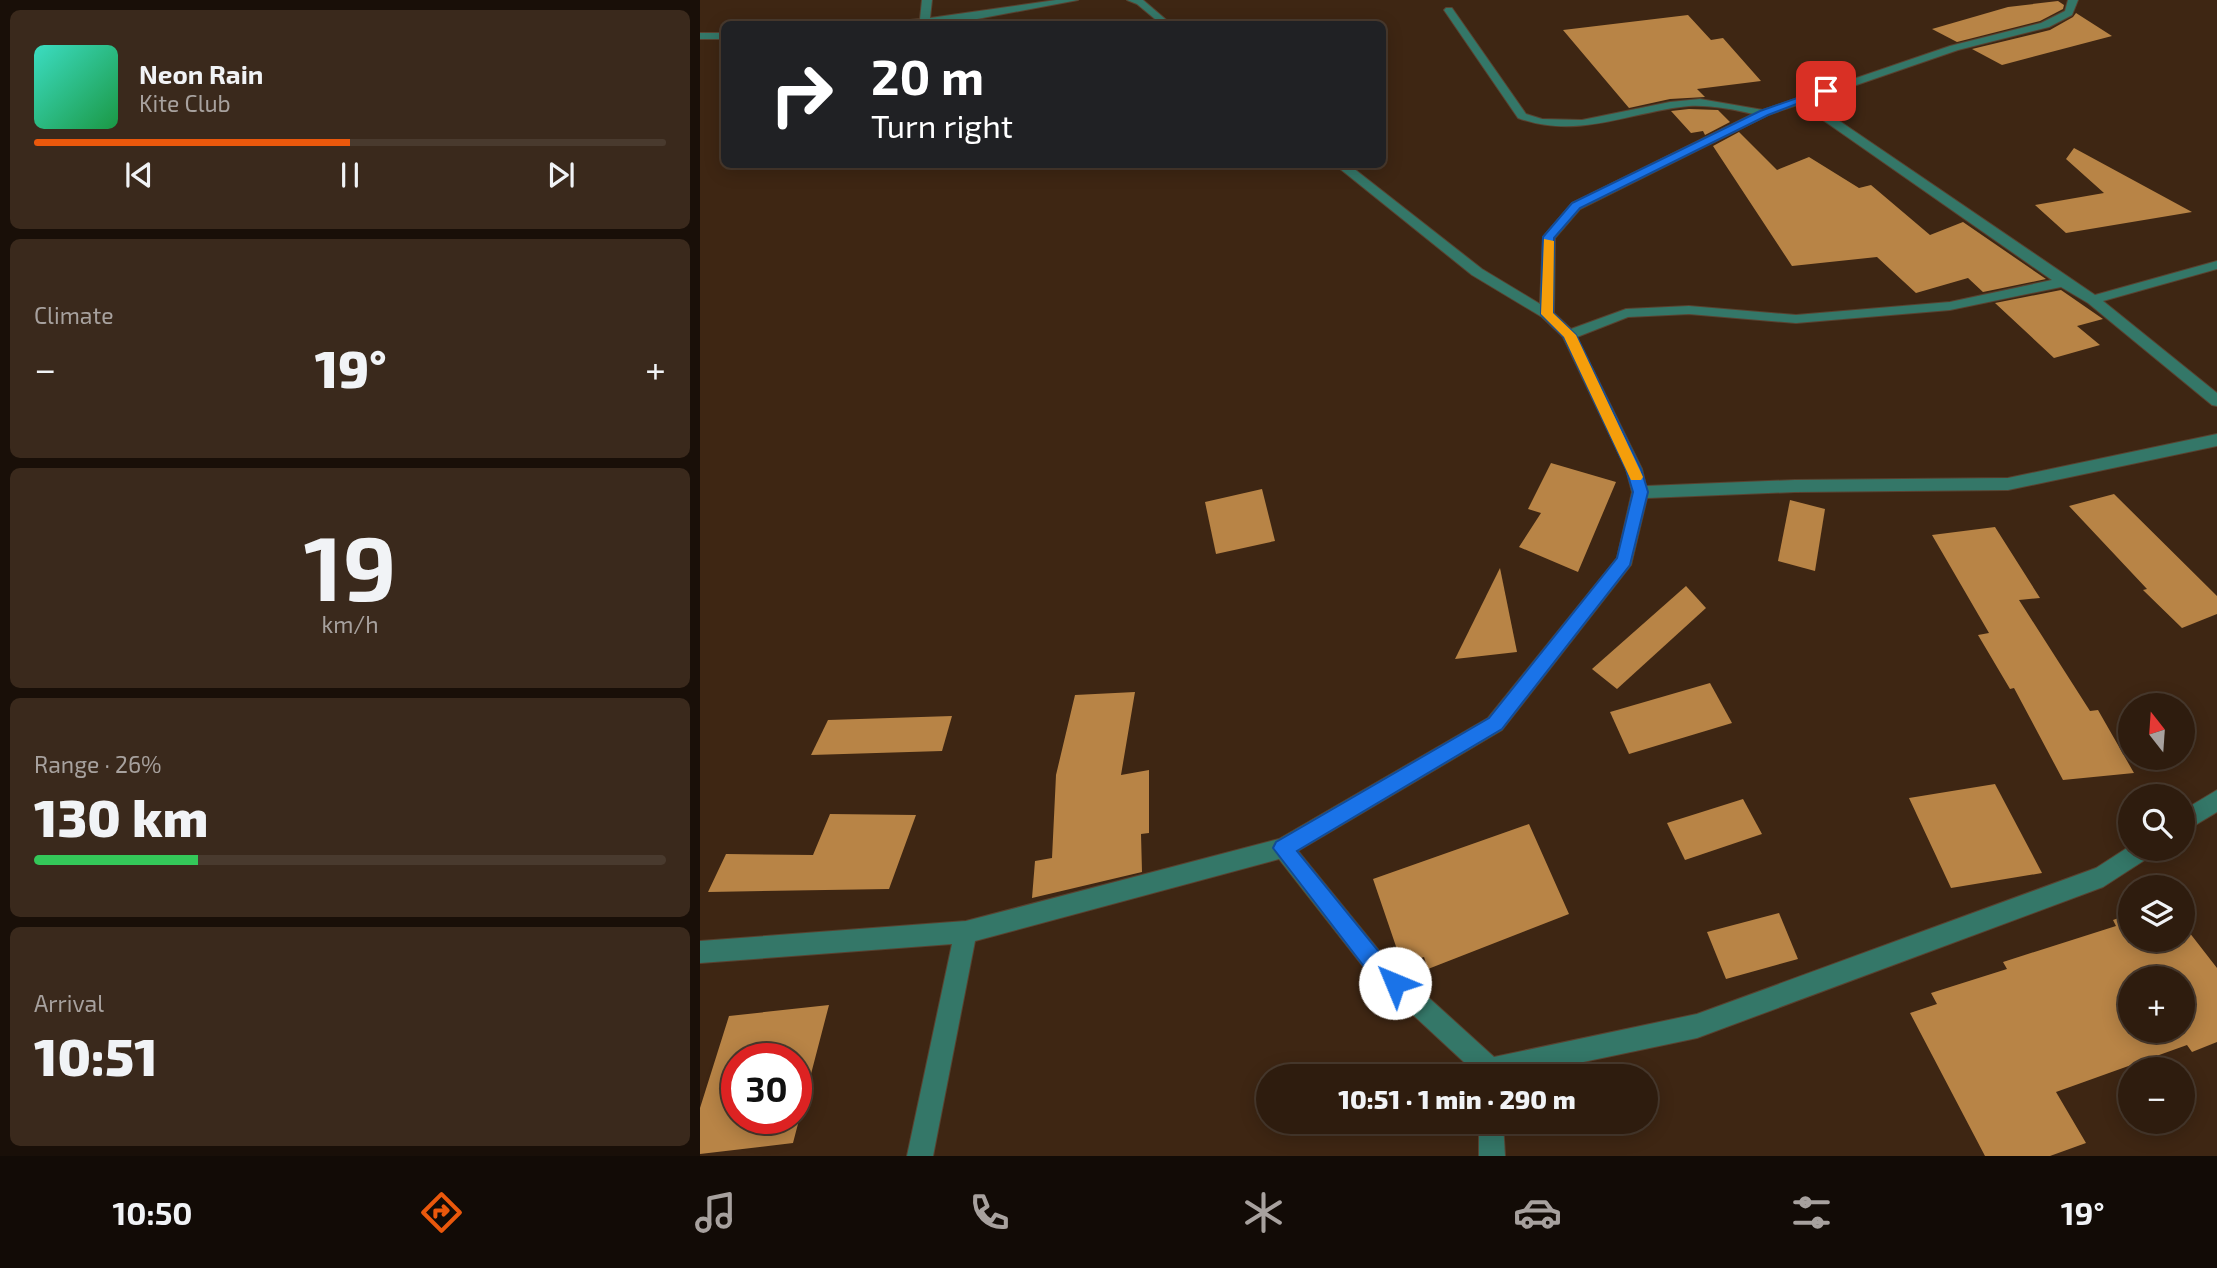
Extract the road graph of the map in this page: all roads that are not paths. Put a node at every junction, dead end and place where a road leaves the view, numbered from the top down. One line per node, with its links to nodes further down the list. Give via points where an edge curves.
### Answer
1 (927, 0): 6 (street)
2 (1073, 0): 7 (street)
3 (1132, 0): 8 (street)
4 (2073, 0): 11 (street, via 2069,13 2045,25 1954,47)
5 (1449, 10): 12 (street, via 1522,116 1538,124 1562,125 1687,103 1712,102)
6 (924, 21)
7 (937, 21)
8 (1162, 21)
9 (700, 36): 10 (street)
10 (721, 36)
11 (1801, 100): 12 (street); 15 (street)
12 (1764, 113): 17 (street, via 1576,206 1549,237)
13 (1345, 168): 17 (street, via 1477,272)
14 (2217, 265): 16 (street)
15 (2063, 282): 16 (street); 18 (street, via 1950,306 1796,319 1689,310 1626,313)
16 (2093, 300): 19 (street)
17 (1547, 314): 18 (street)
18 (1569, 335): 21 (street, via 1634,469)
19 (2217, 401)
20 (2217, 440): 21 (street, via 2008,484)
21 (1640, 492): 24 (street, via 1625,560 1495,723)
22 (2217, 800): 23 (street)
23 (2195, 814)
24 (1283, 848): 26 (street); 28 (street, via 1377,966)
25 (2126, 861): 29 (street, via 2103,876 1697,1027)
26 (966, 932): 27 (street); 31 (street)
27 (700, 952)
28 (1480, 1064)
29 (1530, 1064)
30 (1491, 1134): 32 (street)
31 (920, 1156)
32 (1492, 1156)

